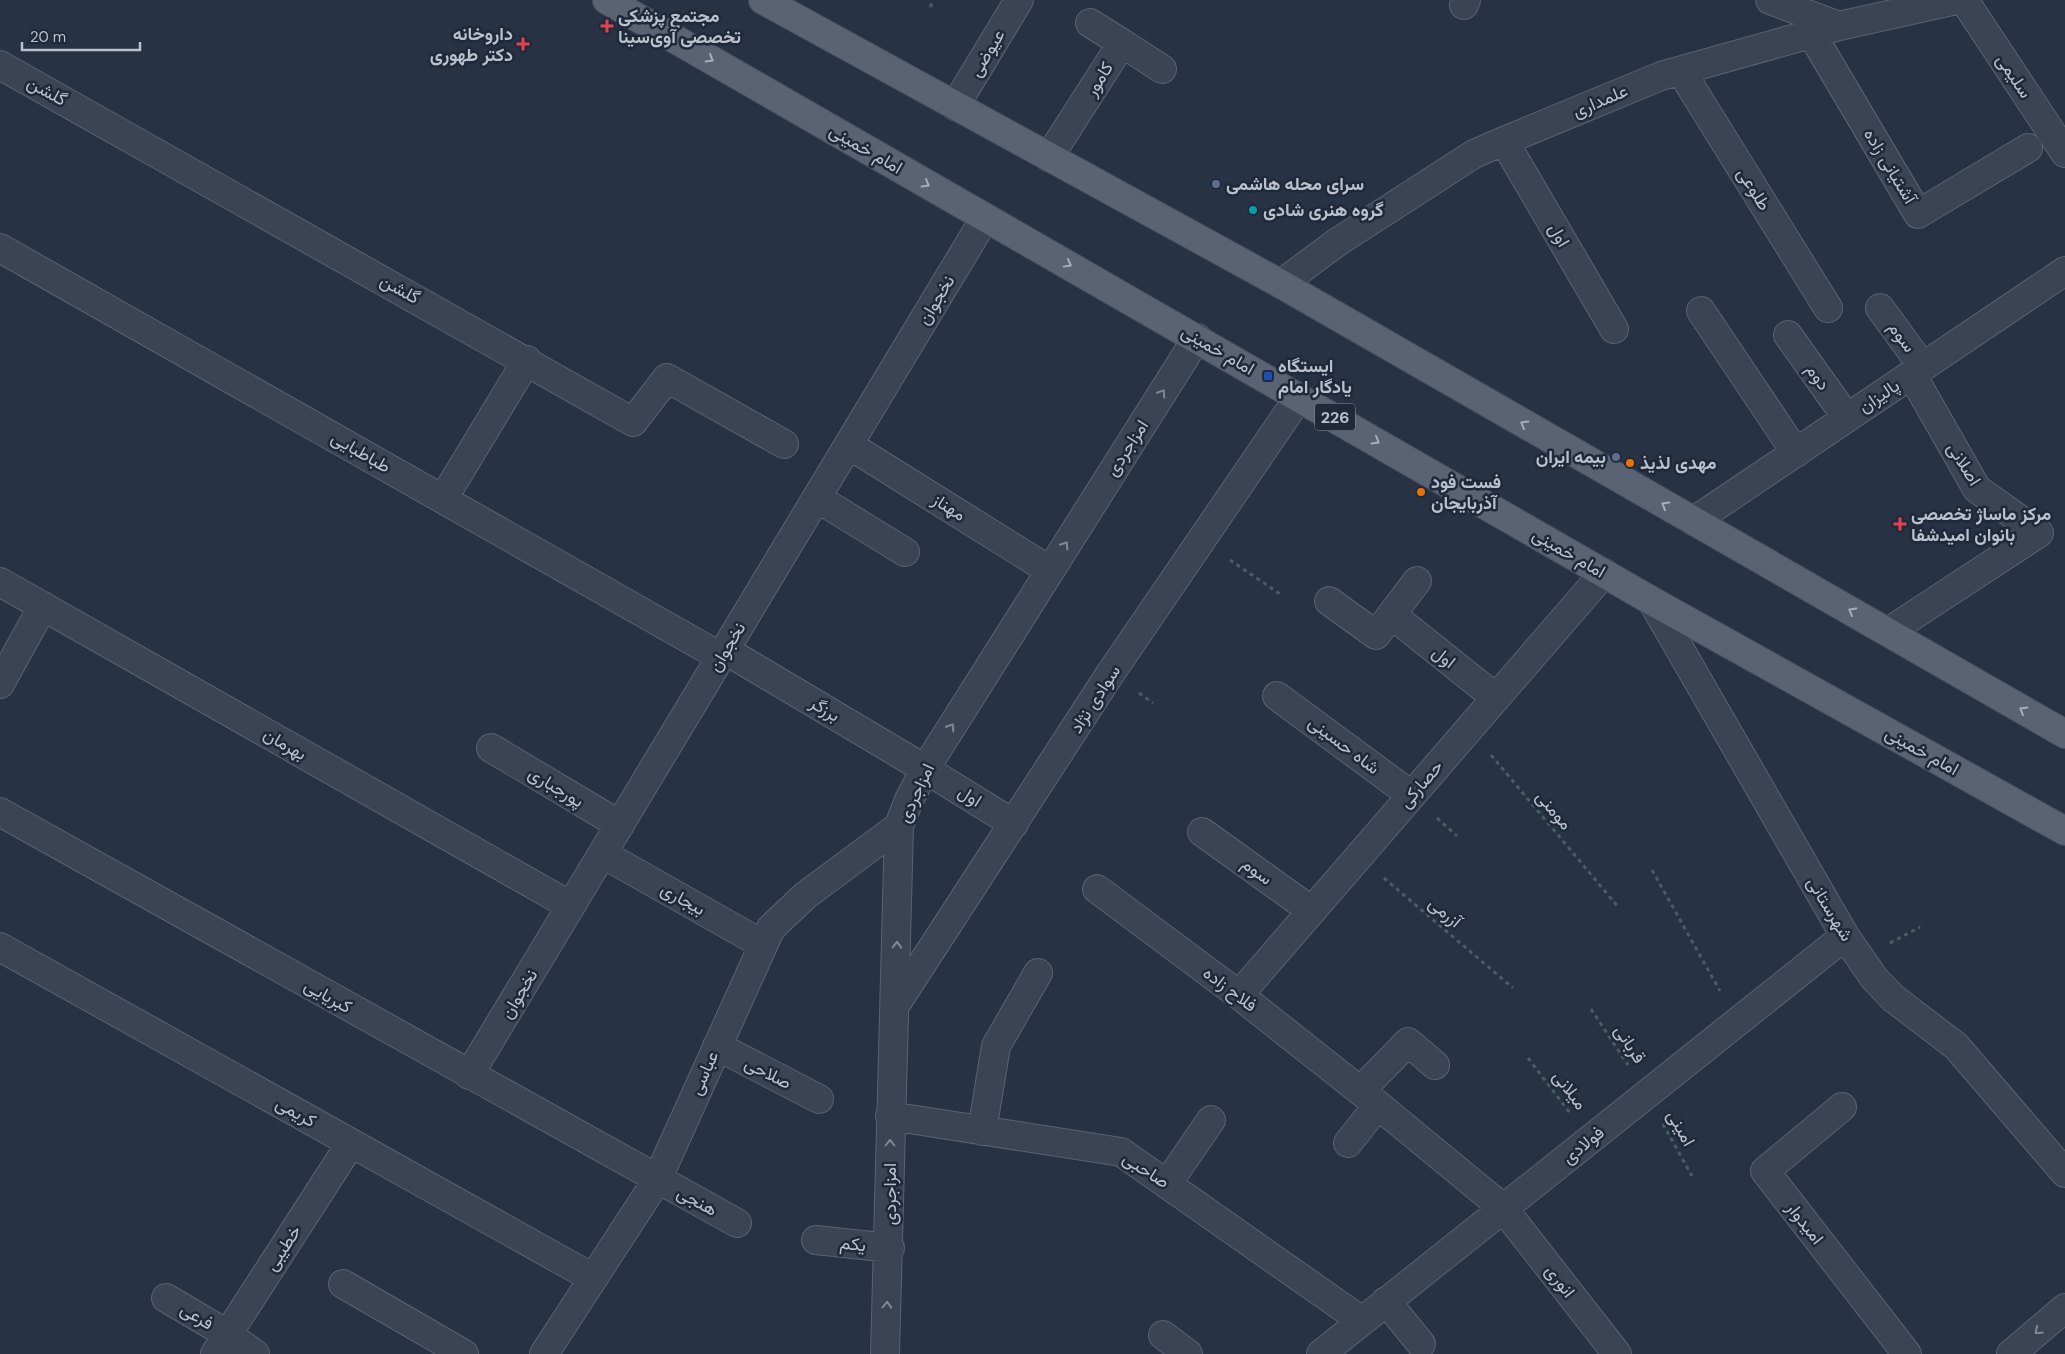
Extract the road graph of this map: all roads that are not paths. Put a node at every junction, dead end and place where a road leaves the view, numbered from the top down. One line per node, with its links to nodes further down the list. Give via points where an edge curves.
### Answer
1 (607, 0): 20 (main road, امام خمینی / 226, one-way to 20)
2 (763, 0): 15 (main road)
3 (1019, 0): 15 (street, عیوضی)
4 (1770, 0): 9 (street)
5 (1956, 0): 7 (street, علمداری)
6 (1964, 0): 18 (street, سلیمی)
7 (1893, 8): 9 (street, علمداری)
8 (1090, 23): 11 (street)
9 (1838, 26): 10 (street, علمداری)
10 (1811, 34): 14 (street, علمداری); 17 (street, آشتیانی زاده, via 1918,214)
11 (1122, 43): 13 (street, کامور); 19 (street, کامور)
12 (0, 65): 30 (street, گلشن)
13 (1162, 69)
14 (1680, 71): 16 (street, علمداری); 24 (street, طلوعی)
15 (955, 106): 19 (main road)
16 (1504, 141): 23 (street, علمداری, via 1450,169 1336,243); 27 (street, اول)
17 (2028, 148)
18 (2065, 153)
19 (1050, 157): 23 (main road)
20 (985, 218): 29 (main road, امام خمینی / 226, one-way to 29); 35 (street, نخجوان)
21 (0, 248): 38 (street, طباطبایی)
22 (2065, 271): 31 (street, پالیزان)
23 (1281, 284): 39 (main road, one-way to 23)
24 (1828, 308)
25 (1880, 308): 31 (street, سوم)
26 (1701, 311): 36 (street)
27 (1614, 329)
28 (1788, 335): 33 (street, دوم)
29 (1198, 338): 32 (main road, امام خمینی / 226); 41 (street, امزاجردی, one-way to 29)
30 (527, 360): 34 (street, گلشن, via 633,422 667,378); 38 (street)
31 (1917, 371): 33 (street, پالیزان); 49 (street, اصلانی, via 1977,488 2038,533)
32 (1299, 396): 42 (main road, امام خمینی / 226, one-way to 42); 59 (street, سوادی نژاد, via 1110,674)
33 (1847, 418): 36 (street, پالیزان)
34 (784, 444)
35 (849, 445): 37 (street, نخجوان); 41 (street, مهناز)
36 (1796, 453): 39 (street, پالیزان)
37 (817, 498): 40 (street); 50 (street, نخجوان)
38 (443, 499): 50 (street, طباطبایی)
39 (1694, 521): 49 (main road, one-way to 39)
40 (905, 552)
41 (1050, 570): 56 (street, امزاجردی, one-way to 41)
42 (1604, 573): 46 (main road, امام خمینی / 226); 53 (street, حصارکی)
43 (1417, 581): 48 (street)
44 (0, 582): 47 (street, بهرمان)
45 (1329, 601): 48 (street, via 1376,635)
46 (1652, 601): 63 (main road, امام خمینی / 226); 68 (street, شهرستانی)
47 (43, 606): 51 (street); 66 (street, بهرمان)
48 (1392, 615): 53 (street, اول)
49 (1888, 632): 54 (main road, one-way to 49)
50 (723, 654): 56 (street, برزگر); 60 (street, نخجوان)
51 (0, 684)
52 (1277, 696): 57 (street, شاه حسینی)
53 (1496, 698): 57 (street, حصارکی)
54 (2065, 734)
55 (491, 748): 60 (street, پورجباری)
56 (925, 768): 59 (street, اول); 61 (street, امزاجردی)
57 (1411, 795): 67 (street, حصارکی)
58 (0, 812): 76 (street, کبریایی)
59 (1014, 824): 73 (street, سوادی نژاد)
60 (620, 825): 64 (street, نخجوان)
61 (899, 826): 69 (street, عباسی, via 806,895 771,928); 73 (street, امزاجردی, one-way to 61)
62 (1202, 832): 67 (street, سوم)
63 (2065, 832)
64 (603, 854): 66 (street, نخجوان); 69 (street, بیجاری)
65 (1097, 890): 72 (street, فلاح زاده)
66 (571, 906): 76 (street, نخجوان)
67 (1312, 911): 72 (street, حصارکی)
68 (1845, 936): 85 (street, شهرستانی, via 1874,978 1894,998 1956,1046); 88 (street, فولادی)
69 (762, 944): 74 (street, عباسی)
70 (0, 947): 83 (street, کریمی)
71 (1038, 973): 82 (street, via 996,1046)
72 (1239, 995): 77 (street, فلاح زاده)
73 (896, 1004): 80 (street, امزاجردی)
74 (716, 1046): 78 (street, صلاحی); 86 (street, عباسی)
75 (1435, 1065): 77 (street, via 1408,1042)
76 (470, 1075): 86 (street, کبریایی)
77 (1369, 1098): 84 (street); 88 (street, فلاح زاده)
78 (819, 1100)
79 (1842, 1107): 109 (street, امیدوار, via 1765,1171)
80 (890, 1116): 82 (street, صاحبی); 91 (street, امزاجردی, one-way to 80)
81 (1211, 1120): 87 (street)
82 (982, 1131): 87 (street, صاحبی, via 1121,1152)
83 (351, 1143): 92 (street, کریمی); 99 (street, خطیبی)
84 (1348, 1143)
85 (2065, 1173)
86 (657, 1180): 89 (street, هنجی); 92 (street, عباسی)
87 (1167, 1184): 97 (street, صاحبی)
88 (1503, 1208): 95 (street, فولادی); 108 (street, انوری)
89 (737, 1223)
90 (816, 1240): 91 (street, یکم)
91 (890, 1248): 105 (street, امزاجردی, one-way to 91)
92 (593, 1278): 104 (street, عباسی)
93 (343, 1284): 103 (street)
94 (166, 1298): 99 (street, فرعی)
95 (1386, 1301): 97 (street, فولادی); 100 (street)
96 (2065, 1308): 101 (street, one-way to 101)
97 (1362, 1321): 107 (street, فولادی)
98 (1164, 1335): 106 (street)
99 (221, 1344): 102 (street, فرعی)
100 (1421, 1344)
101 (2013, 1353)
102 (255, 1354)
103 (464, 1354)
104 (544, 1354)
105 (885, 1354)
106 (1188, 1354)
107 (1321, 1354)
108 (1617, 1354)
109 (1907, 1354)

